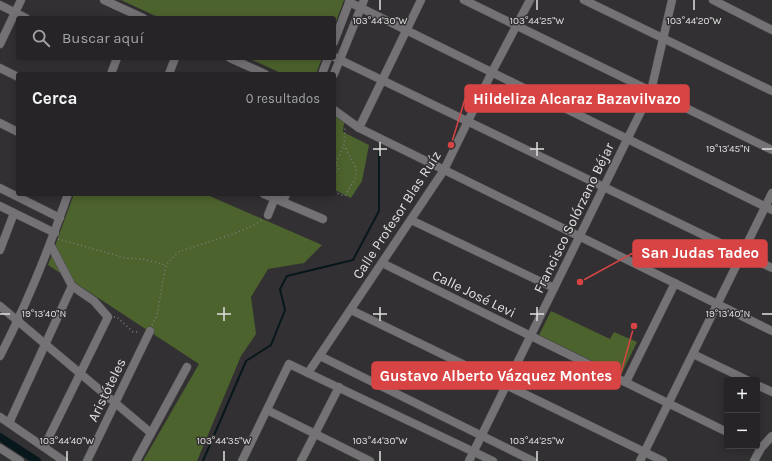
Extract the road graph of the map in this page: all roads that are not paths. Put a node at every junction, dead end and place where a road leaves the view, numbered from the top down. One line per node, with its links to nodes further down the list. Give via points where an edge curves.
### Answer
1 (21, 0): 12 (street)
2 (104, 0): 14 (street)
3 (422, 0): 16 (street)
4 (464, 0): 15 (street)
5 (530, 0): 15 (street, Calle Profesor Blas Ruíz)
6 (584, 0): 19 (street)
7 (672, 0): 19 (street, Francisco Solórzano Béjar)
8 (713, 0): 17 (street)
9 (350, 1): 10 (street); 18 (street)
10 (362, 4): 16 (street); 21 (street)
11 (0, 5): 12 (street)
12 (15, 13): 13 (street); 20 (street)
13 (22, 16)
14 (132, 16)
15 (517, 26): 32 (street, Calle Profesor Blas Ruíz); 35 (street)
16 (407, 30): 32 (street); 34 (street)
17 (772, 30)
18 (336, 37)
19 (663, 38): 35 (street, Francisco Solórzano Béjar); 36 (street)
20 (0, 44)
21 (337, 58): 31 (street); 34 (street)
22 (116, 60): 27 (street)
23 (174, 60): 28 (street)
24 (234, 60): 29 (street)
25 (327, 60): 30 (street)
26 (0, 68): 33 (street)
27 (112, 72)
28 (170, 72)
29 (262, 72)
30 (323, 72)
31 (334, 72)
32 (492, 72): 38 (street, Calle Profesor Blas Ruíz); 42 (street)
33 (16, 76)
34 (383, 80): 38 (street); 40 (street)
35 (651, 91): 42 (street, Francisco Solórzano Béjar); 43 (street)
36 (772, 91)
37 (336, 112): 40 (street)
38 (468, 121): 44 (street, Calle Profesor Blas Ruíz); 45 (street)
39 (0, 123): 41 (street)
40 (358, 128): 44 (street)
41 (16, 131)
42 (628, 139): 45 (street, Francisco Solórzano Béjar); 52 (street)
43 (772, 150)
44 (444, 170): 57 (street, Calle Profesor Blas Ruíz); 58 (street)
45 (604, 187): 58 (street, Francisco Solórzano Béjar); 61 (street)
46 (0, 188): 55 (street)
47 (772, 193): 52 (street)
48 (67, 196): 55 (street)
49 (275, 196): 50 (street); 54 (street)
50 (285, 198): 56 (street)
51 (0, 206): 53 (street)
52 (769, 208): 61 (street)
53 (14, 213): 59 (street); 60 (street)
54 (268, 215)
55 (60, 218): 59 (street)
56 (323, 219)
57 (411, 220): 62 (street, Calle Profesor Blas Ruíz); 66 (street)
58 (580, 237): 64 (street); 66 (street, Francisco Solórzano Béjar)
59 (52, 238): 65 (street); 70 (street)
60 (0, 250)
61 (742, 254): 63 (street); 67 (street)
62 (382, 263): 69 (street, Calle Profesor Blas Ruíz); 73 (street, Calle José Levi)
63 (772, 268)
64 (675, 283): 67 (street); 82 (street)
65 (72, 286): 74 (street); 80 (street, via 94,301 108,317)
66 (554, 288): 73 (street, Francisco Solórzano Béjar)
67 (717, 304): 72 (street); 75 (street)
68 (0, 306): 70 (street)
69 (351, 310): 77 (street, Calle Profesor Blas Ruíz); 83 (street)
70 (18, 321): 74 (street); 76 (street)
71 (150, 331): 87 (street, Aristóteles)
72 (772, 331)
73 (531, 336): 82 (street, Calle José Levi); 83 (street, Francisco Solórzano Béjar)
74 (45, 344): 80 (street); 91 (street)
75 (693, 354): 81 (street); 88 (street)
76 (0, 356)
77 (320, 356): 79 (street, Calle Profesor Blas Ruíz); 95 (street)
78 (187, 367): 93 (street)
79 (308, 373): 85 (street); 89 (street, via 289,364)
80 (81, 374): 87 (street); 98 (street)
81 (741, 377)
82 (626, 382): 88 (street, Calle José Levi)
83 (507, 385): 95 (street, Francisco Solórzano Béjar); 102 (street)
84 (760, 386): 86 (street)
85 (339, 388): 94 (street); 101 (street)
86 (772, 392)
87 (116, 403): 93 (street); 105 (street, Aristóteles)
88 (668, 403): 92 (street, Calle José Levi); 102 (street)
89 (267, 410): 94 (street); 107 (street)
90 (0, 417): 91 (street)
91 (9, 423): 98 (street)
92 (724, 431)
93 (151, 433): 106 (street)
94 (315, 434): 108 (street); 109 (street)
95 (482, 436): 101 (street, Francisco Solórzano Béjar); 112 (street)
96 (772, 436): 97 (street)
97 (760, 446)
98 (44, 447): 104 (street)
99 (0, 448): 103 (street)
100 (758, 449): 115 (street)
101 (474, 452): 110 (street, Francisco Solórzano Béjar); 111 (street)
102 (644, 452): 113 (street); 114 (street)
103 (20, 461)
104 (64, 461)
105 (88, 461)
106 (136, 461)
107 (243, 461)
108 (301, 461)
109 (370, 461)
110 (470, 461)
111 (493, 461)
112 (533, 461)
113 (640, 461)
114 (664, 461)
115 (754, 461)

